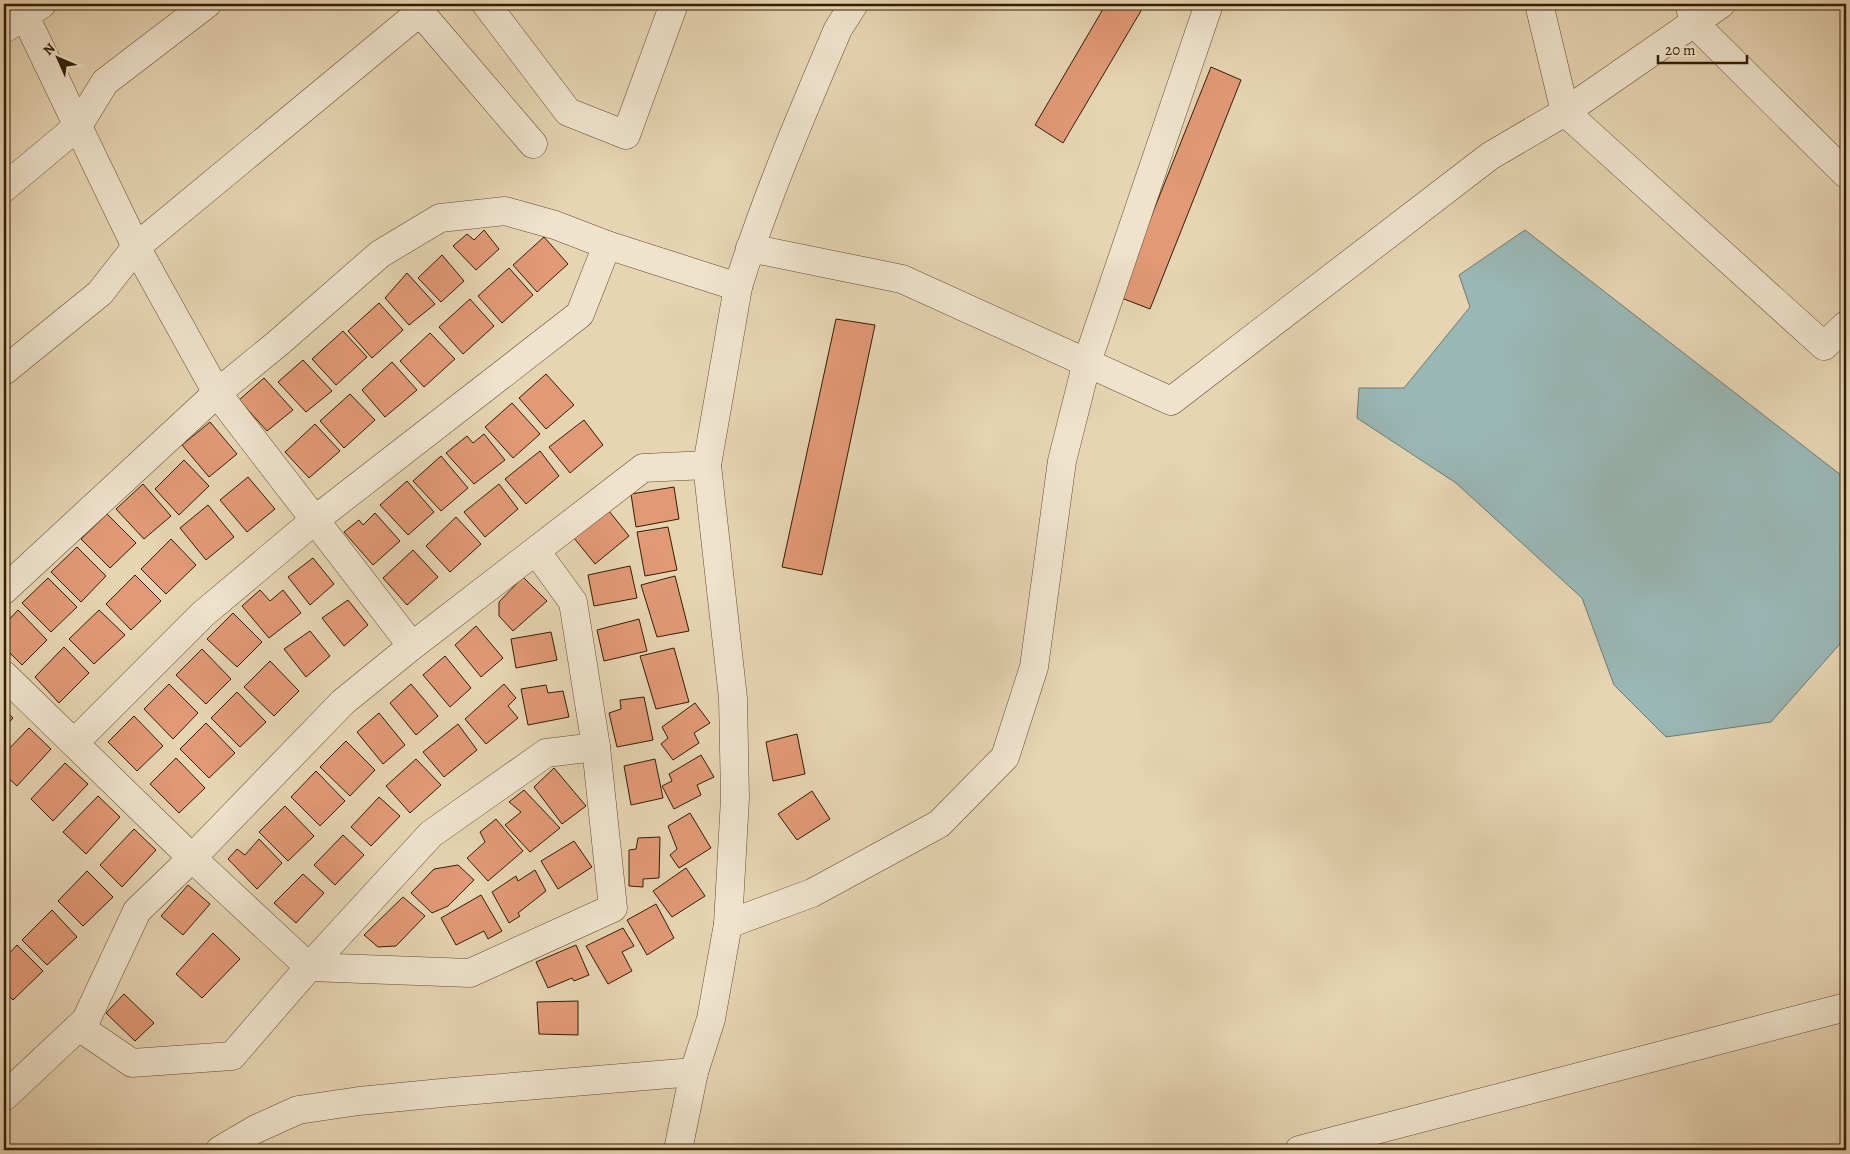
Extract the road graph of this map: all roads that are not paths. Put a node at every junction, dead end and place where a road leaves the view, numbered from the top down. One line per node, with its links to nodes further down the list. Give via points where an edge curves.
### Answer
1 (207, 4): 13 (street, via 105,82)
2 (486, 4): 11 (street)
3 (674, 4): 11 (street, via 626,135 568,112)
4 (854, 4): 19 (street, via 834,38 765,202)
5 (1209, 4): 22 (street)
6 (1539, 4): 12 (street)
7 (1721, 4): 9 (street)
8 (416, 8): 14 (street); 18 (street)
9 (1692, 14): 12 (street); 15 (street)
10 (23, 16): 13 (street)
11 (509, 16)
12 (1565, 112): 21 (street, via 1824,346); 22 (street, via 1490,156 1172,401)
13 (78, 126): 16 (street); 18 (street)
14 (534, 144)
15 (1846, 174)
16 (4, 188)
17 (607, 245): 20 (street); 24 (street, via 505,211 440,218 380,254); 26 (street, via 580,314)
18 (136, 247): 23 (street, via 100,292); 24 (street)
19 (750, 248): 20 (street); 22 (street, via 902,279)
20 (738, 287): 25 (street)
21 (1846, 325)
22 (1087, 362): 34 (street, via 1062,460 1034,667 1004,757 939,824 812,893)
23 (4, 371)
24 (217, 393): 26 (street); 28 (street)
25 (707, 465): 27 (street, via 643,468); 34 (street, via 733,698 735,798)
26 (316, 519): 29 (street); 31 (street, via 203,614)
27 (536, 551): 29 (street); 32 (street, via 573,602)
28 (4, 590)
29 (412, 646): 33 (street, via 343,702)
30 (4, 675): 31 (street)
31 (74, 743): 33 (street)
32 (596, 747): 35 (street, via 546,753 431,834); 35 (street, via 613,908 470,973)
33 (192, 858): 35 (street); 37 (street, via 137,911 86,1020)
34 (728, 924): 38 (street, via 712,1018)
35 (309, 967): 37 (street, via 232,1056 132,1063)
36 (1846, 1007): 42 (street)
37 (79, 1027): 39 (street)
38 (694, 1072): 40 (street, via 442,1093 298,1110); 41 (street)
39 (4, 1097)
40 (220, 1150)
41 (678, 1150)
42 (1299, 1150)

